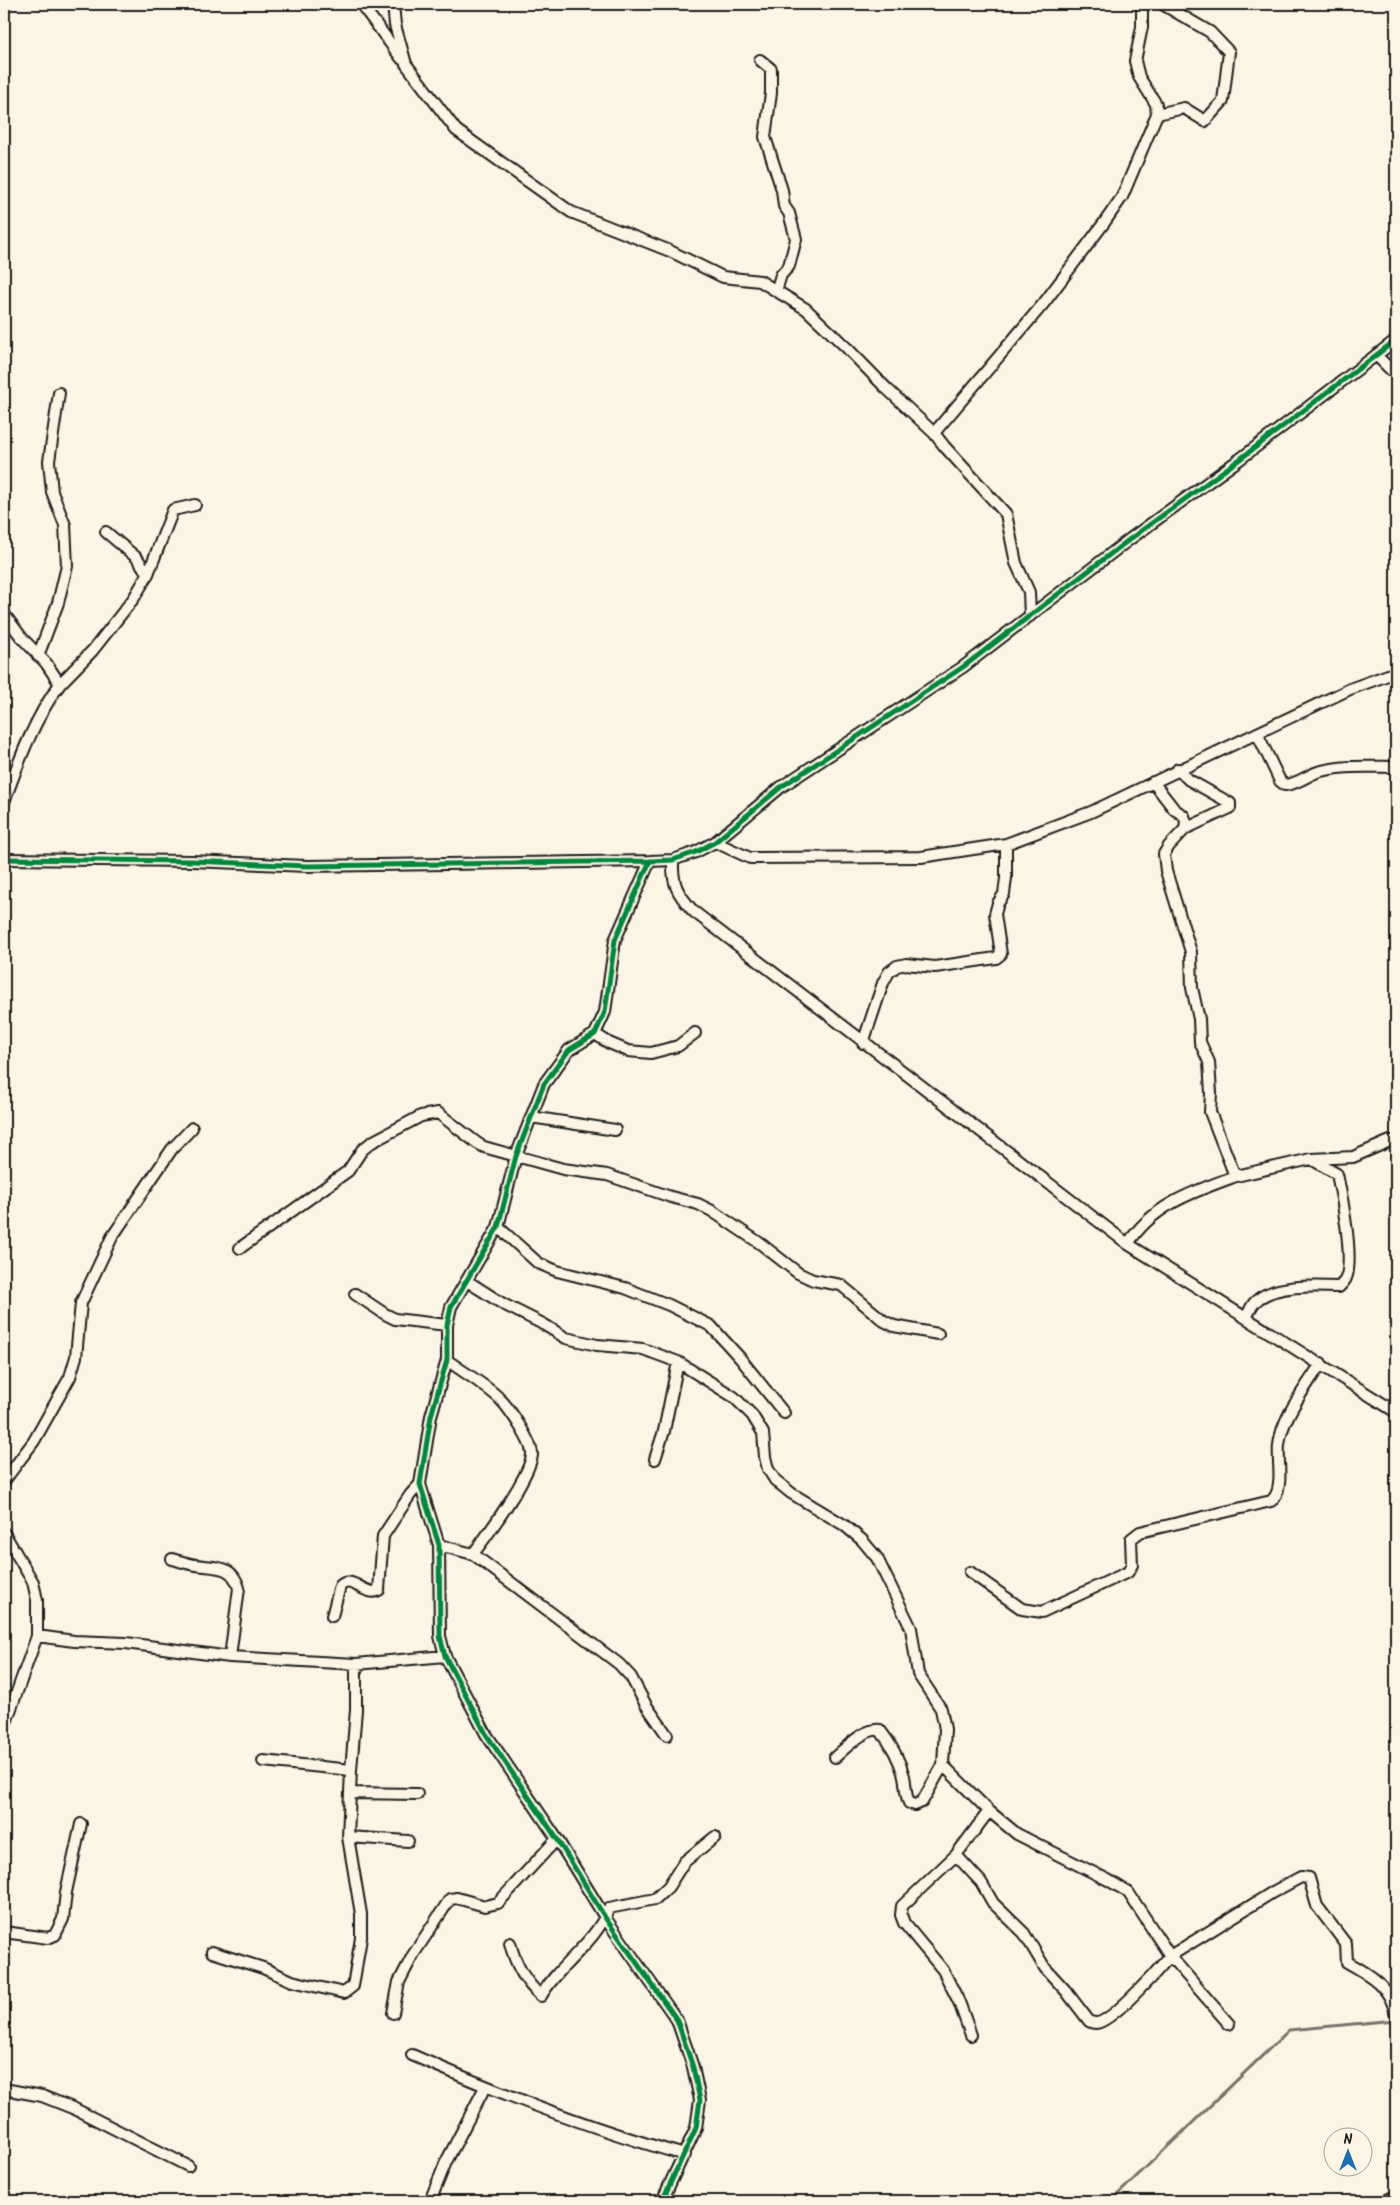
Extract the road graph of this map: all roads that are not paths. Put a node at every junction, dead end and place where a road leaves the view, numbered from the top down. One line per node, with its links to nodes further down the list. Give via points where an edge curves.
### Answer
1 (361, 4): 6 (street)
2 (393, 4): 6 (street)
3 (1142, 4): 7 (street, via 1142,26 1134,61 1139,77 1156,104)
4 (1162, 4): 7 (street, via 1210,32 1229,52 1223,100 1205,121 1184,108)
5 (760, 60): 8 (street, via 771,69 765,137 796,239 789,266 781,275)
6 (406, 64): 8 (street, via 456,130 571,212 670,251 724,277 760,281)
7 (1157, 114): 13 (street, via 1122,197 1104,223 1039,310)
8 (776, 290): 13 (street, via 806,309)
9 (1396, 340): 10 (street)
10 (1376, 355): 11 (street); 18 (street)
11 (1396, 375)
12 (59, 393): 19 (street, via 50,461 52,492 65,525 67,566 58,603)
13 (934, 432): 18 (street, via 1006,514 1016,563 1029,592)
14 (194, 505): 16 (street, via 173,510)
15 (106, 532): 16 (street, via 137,558)
16 (148, 574): 21 (street, via 134,598 93,650)
17 (4, 614): 19 (street)
18 (1030, 616): 28 (street, via 963,668 781,787)
19 (38, 656): 21 (street)
20 (1396, 672): 22 (street, via 1350,689)
21 (60, 684): 26 (street, via 48,700 22,753)
22 (1257, 733): 23 (street, via 1280,781 1285,785 1319,771); 24 (street)
23 (1396, 767)
24 (1178, 770): 25 (street); 27 (street, via 1189,780 1230,803 1230,808)
25 (1153, 782): 27 (street, via 1174,809 1184,816); 29 (street, via 1091,812)
26 (4, 802)
27 (1185, 829): 42 (street, via 1164,854 1166,871 1191,952 1192,988 1200,1042 1209,1062 1210,1112)
28 (715, 842): 29 (street, via 750,858 921,857); 31 (street)
29 (1006, 844): 35 (street, via 1004,894 995,914 1001,954 996,958 935,967 897,966 883,983)
30 (4, 859): 32 (street, via 307,866)
31 (673, 860): 32 (street); 35 (street, via 672,874 678,894 693,911)
32 (650, 861): 33 (street, via 615,940 605,1012)
33 (595, 1034): 34 (street, via 628,1050 651,1052 678,1046); 36 (street, via 569,1050 544,1084)
34 (695, 1034)
35 (863, 1043): 44 (street)
36 (531, 1116): 38 (street); 40 (street)
37 (192, 1128): 57 (street, via 172,1150 112,1237 81,1303 76,1357 70,1377 34,1442)
38 (614, 1130)
39 (1396, 1141): 41 (street, via 1352,1157)
40 (516, 1156): 43 (street); 45 (street, via 477,1143 438,1113 422,1116 372,1142 362,1150 348,1171); 50 (street, via 563,1169 607,1175 698,1204 761,1244 798,1273 813,1280 841,1285 884,1321 894,1326)
41 (1311, 1159): 42 (street); 48 (street, via 1337,1174 1348,1255 1347,1278 1339,1288 1288,1288 1268,1294 1255,1301)
42 (1236, 1176): 44 (street, via 1184,1196 1151,1218 1136,1231)
43 (498, 1227): 46 (street); 55 (street, via 538,1263 625,1288 711,1326)
44 (1128, 1244): 48 (street)
45 (240, 1248)
46 (467, 1281): 49 (street, via 451,1307); 52 (street, via 566,1338 597,1345 643,1349)
47 (355, 1294): 49 (street, via 395,1318)
48 (1246, 1318): 53 (street)
49 (447, 1325): 51 (street)
50 (938, 1334)
51 (447, 1360): 58 (street, via 431,1416); 61 (street, via 500,1399 528,1440 532,1454 510,1500)
52 (678, 1362): 56 (street); 73 (street, via 734,1397 752,1415 763,1432 765,1457 774,1480 844,1525 876,1558 911,1628 918,1674 941,1709 945,1736)
53 (1321, 1363): 54 (street); 63 (street, via 1287,1419 1278,1444 1277,1494 1271,1502 1140,1532 1132,1539 1132,1565 1128,1572 1046,1612 1022,1609)
54 (1396, 1412)
55 (784, 1413)
56 (655, 1459)
57 (4, 1479)
58 (420, 1484): 60 (street); 64 (street, via 382,1536 379,1590 371,1592 349,1582 344,1583 340,1586)
59 (4, 1532): 65 (street, via 33,1582 37,1600)
60 (439, 1545): 61 (street); 66 (street, via 440,1636)
61 (473, 1554): 70 (street, via 619,1664 631,1677)
62 (172, 1559): 67 (street, via 217,1567 236,1577 239,1588)
63 (970, 1572)
64 (332, 1616)
65 (37, 1636): 67 (street, via 126,1643); 69 (street)
66 (445, 1656): 68 (street); 81 (street, via 486,1734)
67 (230, 1657): 68 (street)
68 (356, 1664): 74 (street)
69 (4, 1728)
70 (667, 1735)
71 (835, 1757): 73 (street, via 864,1734 880,1730 892,1746 904,1777 909,1803 915,1805 922,1802)
72 (263, 1761): 74 (street)
73 (944, 1765): 77 (street)
74 (351, 1770): 75 (street)
75 (350, 1793): 76 (street); 80 (street)
76 (417, 1794)
77 (989, 1810): 83 (street); 88 (street, via 1017,1834 1128,1892)
78 (81, 1824): 85 (street, via 60,1929 48,1938)
79 (715, 1836): 84 (street, via 684,1862 656,1899 609,1908)
80 (348, 1837): 82 (street); 87 (street, via 361,1914 361,1938 350,1991 344,1993 292,1981 264,1968)
81 (557, 1839): 84 (street); 89 (street, via 498,1902 485,1906 450,1899 399,1982)
82 (408, 1841)
83 (956, 1855): 88 (street, via 981,1882 993,1903 1024,1934 1045,1968 1088,2021 1098,2023 1150,1981); 92 (street, via 902,1906 901,1915 943,1970)
84 (605, 1918): 86 (street, via 579,1952 550,1979 541,1996 515,1962); 96 (street, via 677,2020 693,2067 700,2100 696,2128)
85 (4, 1932)
86 (510, 1943)
87 (212, 1952)
88 (1170, 1956): 90 (street, via 1273,1892 1301,1877 1309,1878 1317,1906 1346,1944 1347,1962 1373,1976 1394,2001); 91 (street)
89 (393, 2013)
90 (1396, 2014)
91 (1229, 2024)
92 (971, 2035)
93 (412, 2055): 94 (street)
94 (485, 2087): 96 (street, via 627,2139); 99 (street, via 446,2162)
95 (4, 2089): 97 (street, via 42,2096 75,2109)
96 (685, 2155): 100 (street)
97 (188, 2166)
98 (1396, 2196): 101 (street)
99 (430, 2201)
100 (662, 2201)
101 (1388, 2201)

